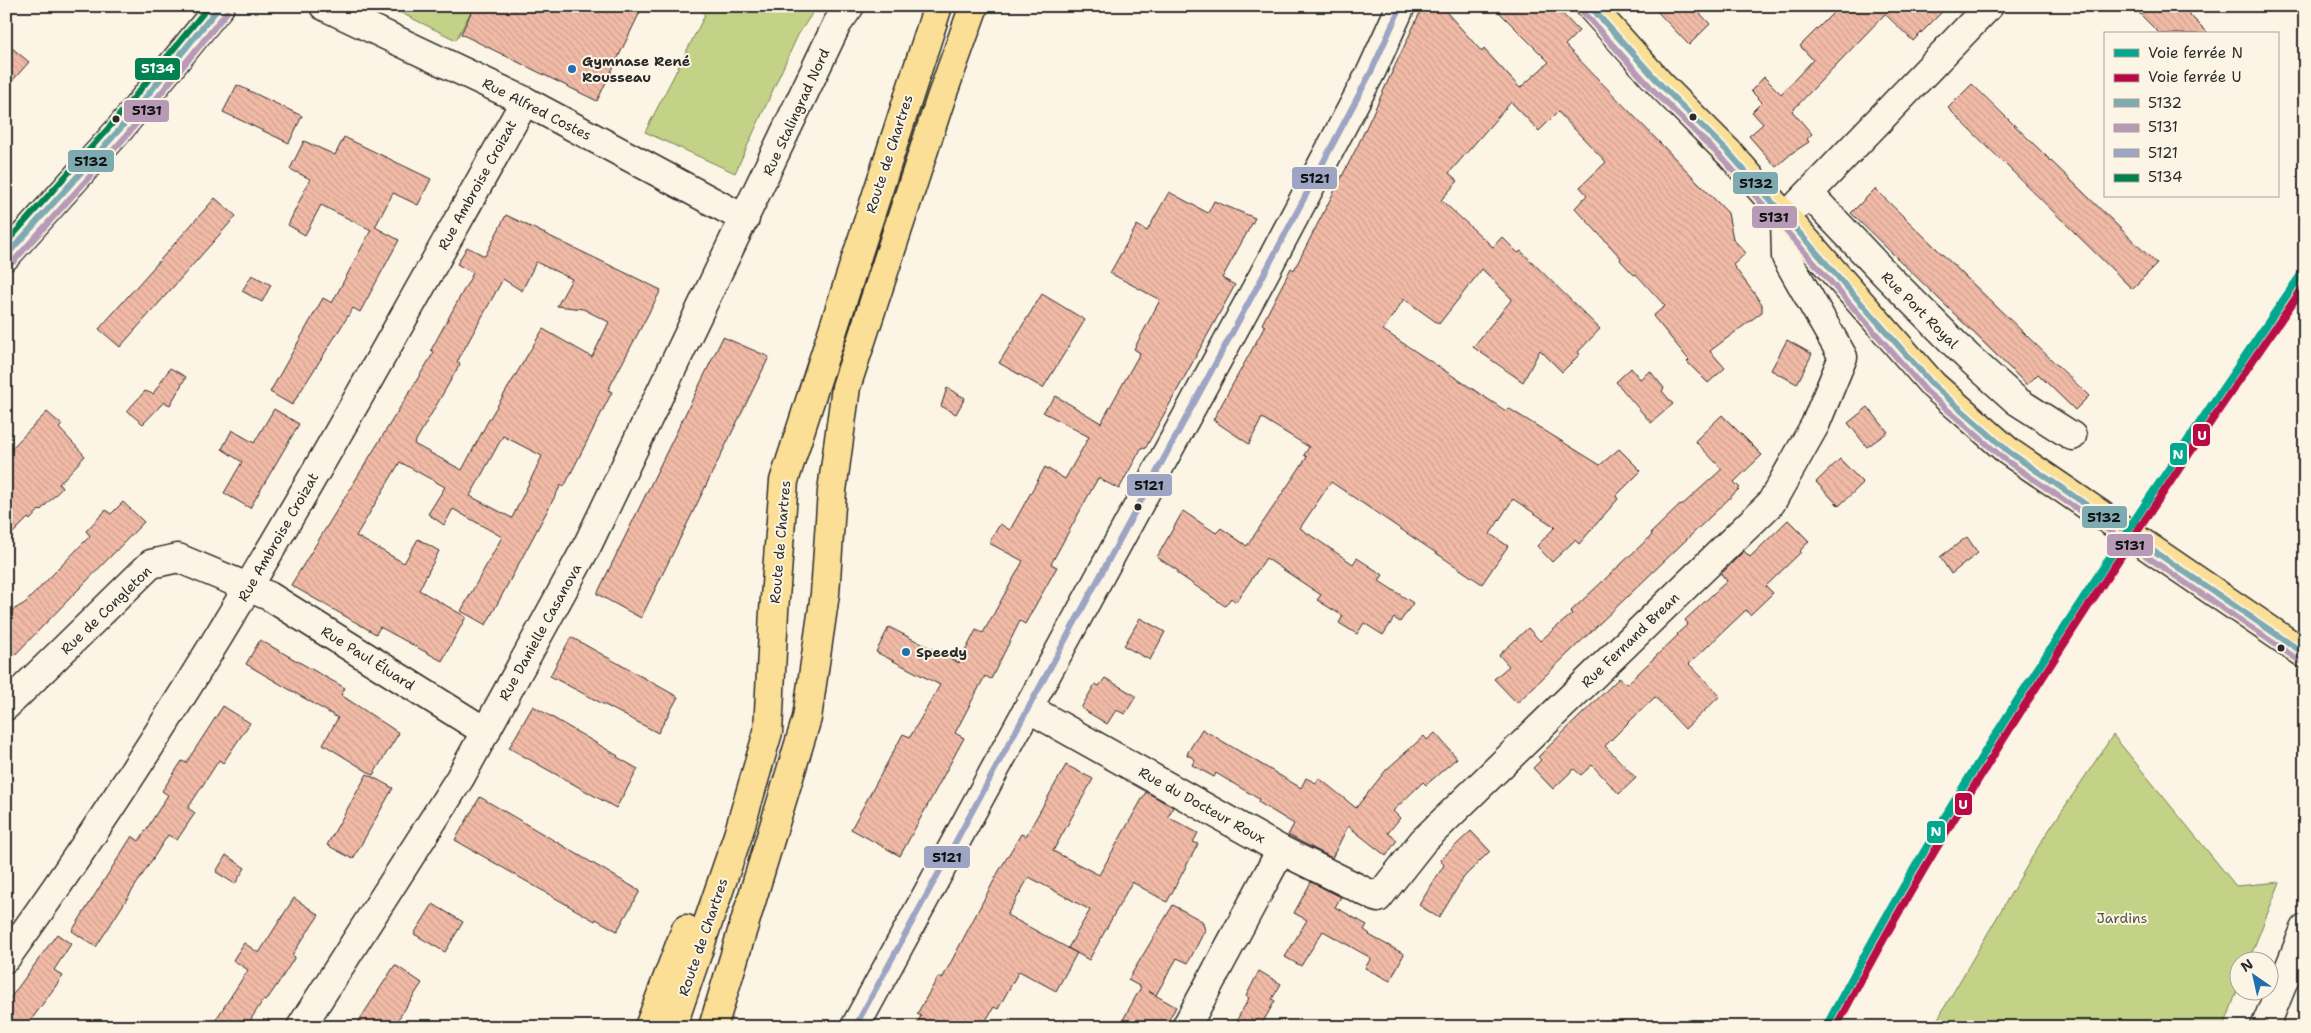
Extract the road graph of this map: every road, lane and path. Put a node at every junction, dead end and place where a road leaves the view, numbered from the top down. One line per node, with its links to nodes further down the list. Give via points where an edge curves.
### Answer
1 (220, 6): 15 (street, via 119,130)
2 (324, 6): 10 (street, Rue Alfred Costes)
3 (850, 6): 14 (street, Rue Stalingrad Nord, via 837,24)
4 (938, 6): 22 (main road, Route de Chartres, via 784,482 768,732)
5 (974, 6): 30 (main road, via 846,387 832,491 825,594 807,718)
6 (1401, 6): 20 (street, via 1372,70 1284,236)
7 (1590, 6): 11 (main road, via 1662,86)
8 (1615, 6): 11 (main road, via 1666,63)
9 (1989, 6): 12 (street)
10 (524, 101): 14 (street, Rue Alfred Costes); 17 (street, Rue Ambroise Croizat)
11 (1730, 154): 13 (main road)
12 (1811, 192): 13 (street); 16 (street, Rue Port Royal, via 1813,198 1887,276 1968,357 2017,401)
13 (1785, 218): 18 (main road, via 1932,385 2008,452); 24 (street, Rue Fernand Brean, via 1786,258 1844,357 1816,425 1772,503 1424,841)
14 (745, 219): 21 (street, Rue Danielle Casanova, via 588,544)
15 (6, 256)
16 (2072, 436)
17 (248, 589): 19 (street, Rue de Congleton, via 178,558 151,564); 21 (street, Rue Paul Éluard, via 269,596); 26 (street, Rue Ambroise Croizat, via 163,727)
18 (2305, 654)
19 (6, 706)
20 (1028, 708): 23 (street, Rue du Docteur Roux); 31 (street)
21 (486, 732): 27 (street, Rue Danielle Casanova)
22 (738, 835): 28 (main road, via 710,857); 29 (main road, Route de Chartres)
23 (1281, 850): 24 (street, Rue du Docteur Roux); 32 (street)
24 (1378, 898)
25 (2305, 929): 33 (street)
26 (6, 958)
27 (301, 1027)
28 (649, 1027)
29 (672, 1027)
30 (713, 1027)
31 (855, 1027)
32 (1186, 1027)
33 (2265, 1027)

